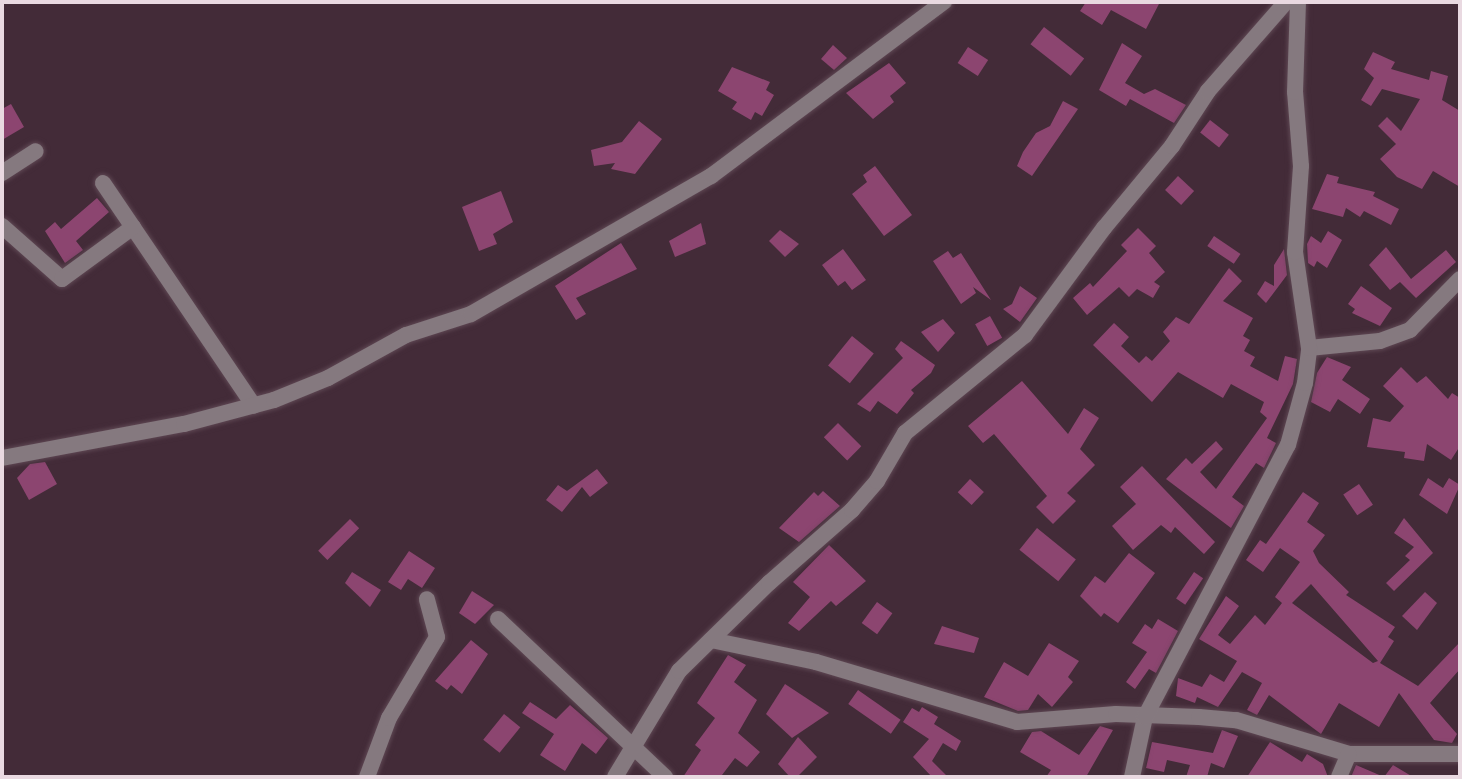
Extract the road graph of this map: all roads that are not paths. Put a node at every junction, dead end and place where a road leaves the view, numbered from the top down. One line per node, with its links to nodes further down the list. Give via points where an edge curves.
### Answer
1 (944, 2): 11 (street, via 711,176 471,314 406,335 328,378)
2 (1286, 2): 15 (street, via 1208,91 1172,146 1025,335 905,433 877,481 852,510)
3 (1298, 2): 10 (street, via 1295,92 1301,166 1295,252)
4 (36, 151): 5 (street)
5 (2, 173)
6 (103, 183): 8 (street)
7 (2, 226): 8 (street, via 62,279)
8 (133, 227): 11 (street)
9 (1460, 279): 10 (street, via 1410,330 1380,341)
10 (1309, 348): 16 (street, via 1288,445)
11 (254, 406): 12 (street)
12 (2, 458)
13 (427, 599): 20 (street, via 437,637 389,718)
14 (498, 619): 17 (street)
15 (711, 640): 16 (street, via 816,662 1017,722 1116,714); 17 (street, via 679,671)
16 (1145, 717): 18 (street, via 1236,720); 23 (street)
17 (634, 744): 21 (street); 22 (street)
18 (1349, 754): 19 (street); 24 (street)
19 (1460, 754)
20 (367, 777)
21 (615, 777)
22 (665, 777)
23 (1132, 777)
24 (1339, 777)

